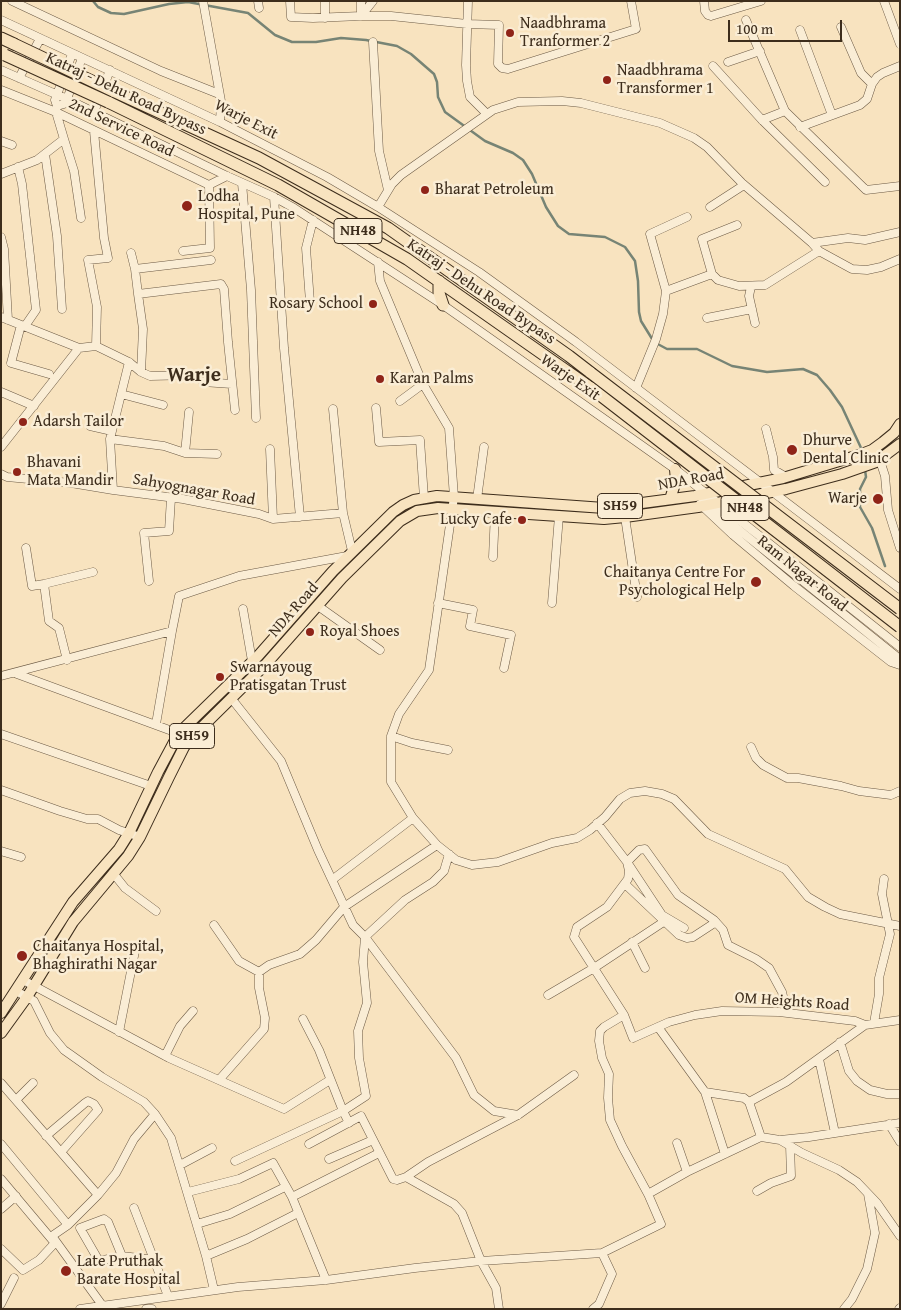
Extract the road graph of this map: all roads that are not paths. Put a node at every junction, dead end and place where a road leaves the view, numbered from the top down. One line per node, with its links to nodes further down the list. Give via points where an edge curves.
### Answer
1 (12, 1): 35 (street, via 161,71)
2 (203, 1): 35 (street)
3 (290, 1): 13 (street, via 291,17)
4 (325, 1): 13 (street)
5 (361, 1): 12 (street)
6 (373, 1): 12 (street)
7 (468, 1): 16 (street)
8 (631, 1): 16 (street, via 636,29 508,69 498,64 499,25)
9 (704, 1): 10 (street, via 705,11 711,16)
10 (761, 1)
11 (884, 1): 22 (street)
12 (361, 16): 13 (street); 16 (street)
13 (325, 18)
14 (1, 20): 20 (street, Warje Exit)
15 (746, 20): 23 (street)
16 (467, 24): 42 (street, via 466,65 470,97)
17 (841, 27): 33 (street, via 862,73)
18 (800, 30): 43 (street)
19 (1, 38): 37 (highway, Katraj - Dehu Road Bypass / NH48, bridge)
20 (40, 39): 24 (street, Warje Exit); 32 (street)
21 (373, 42): 60 (street, via 379,151)
22 (900, 44)
23 (760, 51): 27 (street); 40 (street)
24 (72, 54): 26 (street, Warje Exit); 36 (street)
25 (3, 55): 37 (highway, Katraj - Dehu Road Bypass / NH48, bridge)
26 (82, 58): 31 (street, Warje Exit); 38 (street)
27 (728, 62)
28 (713, 66): 44 (street)
29 (900, 66): 33 (street, via 883,73)
30 (1, 70): 32 (street, Warje Exit)
31 (110, 70): 41 (street); 45 (street, Warje Exit)
32 (19, 78): 36 (street, Warje Exit)
33 (872, 84): 43 (street, via 867,99 860,105)
34 (1, 90): 39 (street, 2nd Service Road)
35 (219, 94): 45 (street)
36 (57, 95): 38 (street, Warje Exit); 39 (street)
37 (110, 97): 79 (highway, Katraj - Dehu Road Bypass / NH48, via 278,185); 158 (highway, Katraj - Dehu Road Bypass / NH48, bridge, via 258,158 388,228 569,356)
38 (67, 99): 39 (street); 41 (street, Warje Exit)
39 (57, 109): 47 (street, 2nd Service Road); 48 (street)
40 (784, 111): 44 (street); 46 (street)
41 (94, 112): 54 (street, Warje Exit)
42 (488, 114): 58 (street, via 518,102 562,101 660,123 707,147); 60 (street, via 413,166)
43 (832, 115): 46 (street)
44 (762, 120): 55 (street)
45 (220, 122): 62 (street, Warje Exit)
46 (800, 127): 59 (street, via 866,190)
47 (94, 131): 57 (street, 2nd Service Road); 91 (street, via 108,258 88,260 97,307)
48 (64, 139): 51 (street); 65 (street, via 74,171)
49 (1, 141): 50 (street)
50 (12, 145)
51 (45, 154): 52 (street); 85 (street, via 57,236)
52 (18, 167): 53 (street); 90 (street, via 36,310)
53 (1, 174)
54 (226, 176): 56 (street, Warje Exit); 57 (street)
55 (825, 182)
56 (242, 183): 61 (street, Warje Exit); 110 (street, via 251,290)
57 (209, 185): 71 (street, via 210,248)
58 (744, 185): 63 (street); 70 (street)
59 (900, 186)
60 (388, 190): 62 (street)
61 (274, 197): 66 (street, Warje Exit); 141 (street)
62 (378, 207): 100 (street, Warje Exit, via 479,272)
63 (710, 207)
64 (688, 217): 81 (street, via 650,234)
65 (81, 218)
66 (313, 220): 76 (street, Warje Exit); 83 (street, via 306,248)
67 (737, 225): 78 (street, via 702,239)
68 (900, 232): 70 (street, via 865,240 848,238)
69 (1, 237): 87 (street)
70 (812, 243): 72 (street)
71 (182, 251)
72 (819, 251): 75 (street, via 852,269 867,270); 80 (street, via 765,285)
73 (131, 253): 77 (street)
74 (211, 260): 77 (street)
75 (900, 260)
76 (378, 262): 84 (street, Warje Exit); 99 (street, via 380,281)
77 (135, 269): 82 (street)
78 (712, 274): 80 (street, via 718,280); 81 (street)
79 (439, 281): 84 (highway); 159 (highway, Katraj - Dehu Road Bypass / NH48, bridge, via 591,388)
80 (751, 287): 86 (street)
81 (666, 290): 100 (street, via 656,339)
82 (138, 294): 94 (street, via 143,329); 98 (street, via 223,285)
83 (310, 302)
84 (444, 305): 124 (street, Warje Exit)
85 (62, 309)
86 (752, 309): 88 (street); 89 (street)
87 (5, 318): 90 (street)
88 (707, 318)
89 (755, 323)
90 (23, 326): 92 (street); 95 (street, via 11,363)
91 (96, 346): 92 (street); 93 (street)
92 (79, 348): 105 (street)
93 (129, 362): 94 (street); 102 (street)
94 (141, 372): 96 (street, via 150,376)
95 (49, 374)
96 (192, 375)
97 (203, 382): 98 (street)
98 (232, 384): 108 (street)
99 (423, 384): 103 (street); 133 (street, via 449,428)
100 (636, 388): 127 (street, Warje Exit)
101 (1, 392): 105 (street)
102 (121, 394): 104 (street); 114 (street)
103 (400, 401)
104 (163, 405)
105 (34, 406): 115 (street)
106 (376, 408): 132 (street, via 379,442 420,440)
107 (334, 409): 139 (street)
108 (236, 410)
109 (189, 412): 121 (street)
110 (256, 418)
111 (900, 424): 120 (main road, SH59)
112 (90, 426): 114 (street)
113 (766, 429): 126 (street, via 774,470)
114 (111, 435): 121 (street); 128 (street)
115 (5, 436): 117 (street)
116 (900, 444): 123 (main road, SH59)
117 (1, 446)
118 (484, 447): 134 (street)
119 (270, 449): 143 (street)
120 (874, 449): 123 (street); 126 (main road, SH59)
121 (185, 453): 122 (street)
122 (217, 454)
123 (878, 460): 129 (main road, SH59, via 861,468); 145 (street, via 885,476 888,510)
124 (675, 469): 130 (street, Warje Exit); 135 (main road, via 676,481)
125 (1, 474): 128 (street, Sahyognagar Road)
126 (785, 477): 127 (main road, SH59)
127 (761, 482): 129 (street, Warje Exit); 130 (main road, NDA Road / SH59)
128 (113, 490): 131 (street, Sahyognagar Road)
129 (773, 491): 136 (main road, NDA Road / SH59); 152 (street, Warje Exit)
130 (701, 494): 135 (main road, NDA Road / SH59); 136 (street, Ram Nagar Road)
131 (171, 498): 143 (street, Sahyognagar Road); 150 (street, via 169,531 144,534)
132 (424, 498): 133 (main road, NDA Road / SH59); 146 (main road, NDA Road / SH59, via 393,512)
133 (454, 498): 134 (main road, SH59); 137 (street)
134 (478, 499): 135 (main road, NDA Road / SH59, via 597,508)
135 (670, 499)
136 (709, 504): 142 (main road, NDA Road / SH59); 161 (street); 165 (street, Ram Nagar Road, via 896,656)
137 (452, 509): 138 (main road, NDA Road / SH59); 148 (main road, NDA Road / SH59, via 438,508 408,515); 154 (street)
138 (495, 512): 140 (main road, NDA Road / SH59); 147 (street)
139 (343, 513): 141 (street, Sahyognagar Road); 146 (street)
140 (559, 516): 142 (main road, NDA Road / SH59); 155 (street)
141 (300, 517): 143 (street, Sahyognagar Road)
142 (625, 517): 153 (street)
143 (273, 519)
144 (26, 548): 151 (street, via 32,586)
145 (900, 548)
146 (350, 554): 148 (main road); 160 (street, via 239,576 178,596); 164 (main road, NDA Road / SH59)
147 (493, 557)
148 (359, 561): 156 (main road, NDA Road / SH59)
149 (93, 572): 151 (street)
150 (149, 582)
151 (44, 584): 163 (street, via 49,621 59,628)
152 (900, 589)
153 (637, 597)
154 (438, 603): 166 (street, via 473,610 470,626 511,635); 173 (street, via 429,670 399,714)
155 (552, 603)
156 (318, 606): 162 (street); 169 (main road, NDA Road / SH59)
157 (243, 609): 164 (street)
158 (900, 609)
159 (900, 627)
160 (172, 631): 163 (street); 170 (street)
161 (900, 647)
162 (380, 650)
163 (67, 660): 167 (street)
164 (252, 661): 171 (main road, NDA Road / SH59)
165 (900, 664)
166 (504, 668)
167 (16, 673): 168 (street); 170 (street)
168 (1, 676)
169 (231, 698): 174 (main road, NDA Road / SH59); 191 (street, via 281,761)
170 (156, 724): 171 (street)
171 (180, 733): 174 (street); 177 (main road, NDA Road / SH59)
172 (1, 734): 177 (street)
173 (391, 736): 176 (street); 180 (street, via 391,782)
174 (191, 738): 183 (main road, NDA Road / SH59, via 168,777)
175 (751, 747): 179 (street, via 756,758 787,778 891,795)
176 (448, 750)
177 (151, 786): 182 (main road, NDA Road / SH59)
178 (1, 790): 182 (street, via 60,811 98,819)
179 (900, 791)
180 (413, 818): 184 (street); 191 (street)
181 (597, 823): 186 (street, via 576,838 498,862 472,865); 188 (street); 197 (street, via 630,793 662,794 674,799 708,834 785,869 808,897 825,907 840,914)
182 (129, 833): 183 (street); 207 (main road, NDA Road / SH59, via 74,902)
183 (140, 838): 189 (main road, NDA Road / SH59)
184 (437, 845): 186 (street); 193 (street)
185 (1, 851): 187 (street)
186 (449, 854): 201 (street, via 444,871 433,882 405,900)
187 (21, 857)
188 (627, 862): 192 (street, via 629,871); 196 (street, via 639,850 645,849 678,895); 200 (street, via 662,915)
189 (113, 873): 194 (street, via 125,888); 208 (main road, NDA Road / SH59, via 78,916)
190 (884, 878): 197 (street, via 882,894)
191 (332, 880): 193 (street)
192 (625, 884): 195 (street); 204 (street, OM Heights Road, via 607,908 575,932 574,937)
193 (344, 907): 201 (street, via 353,925); 206 (street, via 300,954 268,965)
194 (156, 911)
195 (665, 921): 196 (street, via 679,935 687,938); 202 (street)
196 (716, 922): 214 (street, via 723,930 728,945 769,968 782,992)
197 (887, 923): 199 (street); 218 (street, via 890,934 878,978)
198 (214, 926): 206 (street, via 239,961)
199 (900, 926)
200 (684, 928)
201 (365, 937): 235 (street, via 363,962 367,1003 358,1031 366,1096); 237 (street, via 456,1058 474,1095 494,1111)
202 (632, 942): 204 (street); 205 (street)
203 (135, 952): 221 (street)
204 (594, 968): 210 (street); 215 (street, OM Heights Road)
205 (646, 968)
206 (259, 972): 227 (street, via 266,1018 264,1029)
207 (24, 980): 208 (street); 209 (main road, NDA Road / SH59)
208 (34, 986): 211 (main road, NDA Road / SH59); 221 (street)
209 (16, 991): 211 (street); 213 (main road, NDA Road / SH59)
210 (548, 995)
211 (27, 997): 222 (main road, NDA Road / SH59); 236 (street, via 34,1001 50,1033 64,1050 144,1102)
212 (193, 1011): 224 (street, via 180,1026)
213 (1, 1013)
214 (787, 1013): 219 (street, OM Heights Road, via 855,1021); 220 (street, OM Heights Road, via 722,1011 695,1015)
215 (624, 1015): 220 (street, OM Heights Road, via 633,1038); 265 (street, via 600,1031 599,1041 609,1074 610,1120)
216 (303, 1019): 228 (street)
217 (900, 1020): 218 (street)
218 (874, 1023): 219 (street)
219 (864, 1025): 223 (street)
220 (658, 1027): 231 (street)
221 (119, 1032): 224 (street)
222 (1, 1033)
223 (840, 1042): 225 (street); 232 (street, via 849,1071 857,1080 870,1090)
224 (165, 1056): 227 (street)
225 (819, 1059): 234 (street); 241 (street)
226 (574, 1075): 237 (street)
227 (219, 1080): 228 (street, via 284,1109)
228 (330, 1080): 235 (street)
229 (1, 1083): 233 (street)
230 (33, 1083): 233 (street)
231 (705, 1092): 234 (street, via 744,1098); 254 (street)
232 (900, 1094)
233 (16, 1100): 242 (street)
234 (749, 1102): 243 (street)
235 (343, 1111): 238 (street); 256 (street)
236 (155, 1114): 257 (street, via 171,1138); 266 (street, via 134,1139 116,1173)
237 (518, 1115): 259 (street)
238 (349, 1123): 244 (street, via 361,1116); 249 (street)
239 (900, 1123): 240 (street)
240 (889, 1124): 241 (street); 246 (street)
241 (835, 1133): 245 (street)
242 (46, 1136): 252 (street); 252 (street, via 85,1102 94,1104 98,1110)
243 (761, 1137): 245 (street); 254 (street)
244 (373, 1140): 253 (street); 255 (street)
245 (780, 1140): 250 (street)
246 (900, 1142)
247 (678, 1143): 258 (street)
248 (1, 1144): 273 (street)
249 (309, 1144)
250 (790, 1146): 262 (street, via 791,1176); 264 (street, via 839,1170)
251 (212, 1148): 257 (street)
252 (61, 1152): 266 (street)
253 (379, 1153): 259 (street, via 393,1179); 268 (street)
254 (725, 1154): 258 (street)
255 (329, 1159)
256 (235, 1162)
257 (180, 1165): 263 (street)
258 (687, 1172): 265 (street)
259 (406, 1177): 280 (street, via 454,1204 462,1213)
260 (1, 1179): 267 (street)
261 (285, 1187): 263 (street, via 273,1164 239,1179); 268 (street); 272 (street, via 230,1214)
262 (756, 1191)
263 (188, 1192): 272 (street)
264 (868, 1193): 274 (street); 293 (street, via 875,1233 867,1269)
265 (648, 1194): 276 (street, via 661,1224)
266 (98, 1195): 273 (street)
267 (16, 1196): 270 (street); 275 (street, via 54,1242 39,1260 23,1270)
268 (292, 1197): 271 (street)
269 (134, 1208): 279 (street)
270 (1, 1209)
271 (298, 1213): 278 (street); 282 (street)
272 (197, 1224): 278 (street)
273 (68, 1225): 286 (street, via 52,1236)
274 (900, 1236)
275 (1, 1249)
276 (602, 1254): 280 (street); 292 (street, via 612,1274 599,1304)
277 (122, 1256): 277 (street, via 104,1219 80,1228 99,1261); 279 (street)
278 (206, 1256): 283 (street)
279 (155, 1260): 284 (street)
280 (481, 1261): 282 (street); 291 (street, via 496,1288)
281 (14, 1278): 285 (street)
282 (326, 1280): 283 (street)
283 (214, 1290): 284 (street)
284 (168, 1296): 287 (street)
285 (1, 1304)
286 (102, 1305): 287 (street); 288 (street)
287 (122, 1306)
288 (80, 1309)
289 (146, 1309): 290 (street)
290 (152, 1309)
291 (499, 1309)
292 (593, 1309)
293 (844, 1309)

